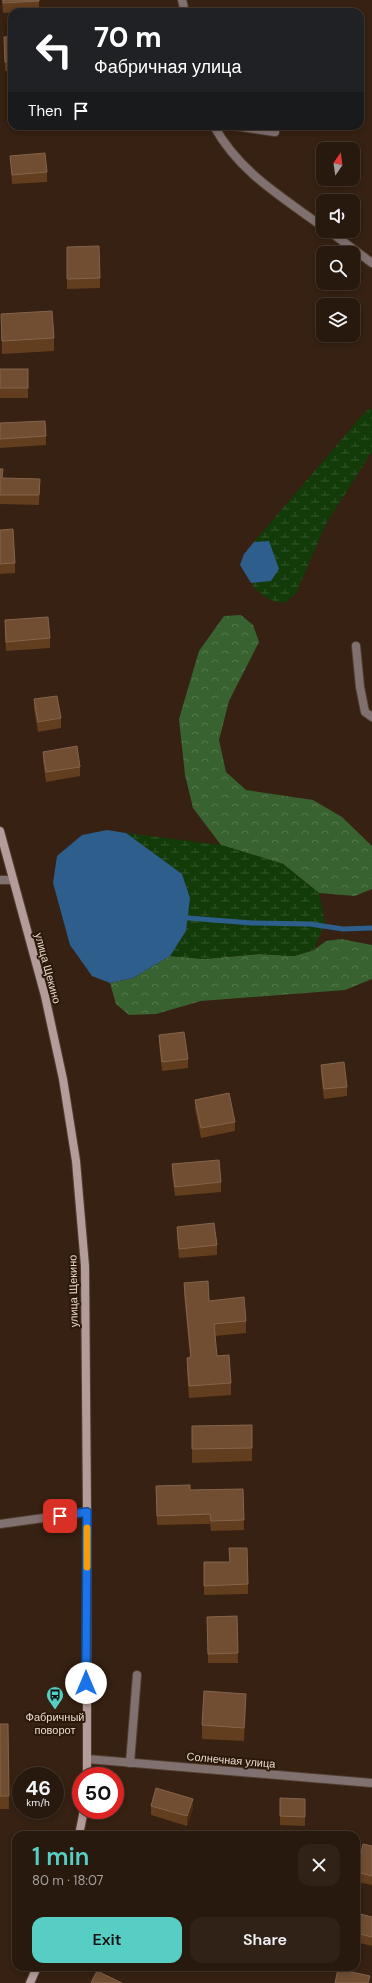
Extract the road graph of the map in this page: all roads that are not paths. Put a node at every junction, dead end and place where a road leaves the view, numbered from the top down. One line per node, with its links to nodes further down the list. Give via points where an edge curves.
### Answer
1 (216, 130): 4 (street, via 242,163 270,190)
2 (262, 130): 3 (street)
3 (275, 132)
4 (316, 222)
5 (338, 238): 6 (street)
6 (372, 263)
7 (356, 646): 8 (street, via 365,712)
8 (372, 717)
9 (0, 831): 11 (main road, улица Щекино)
10 (0, 880): 11 (street)
11 (13, 880): 12 (main road, улица Щекино, via 50,1019 76,1161 85,1266)
12 (87, 1512): 13 (street); 15 (main road, улица Щекино)
13 (0, 1524)
14 (137, 1675): 16 (street)
15 (87, 1760): 16 (street, Солнечная улица); 17 (main road, улица Щекино)
16 (130, 1763): 18 (street, Солнечная улица)
17 (87, 1767)
18 (372, 1783)
19 (82, 1819): 20 (main road)
20 (80, 1831)
21 (35, 1971): 22 (main road)
22 (30, 1983)

